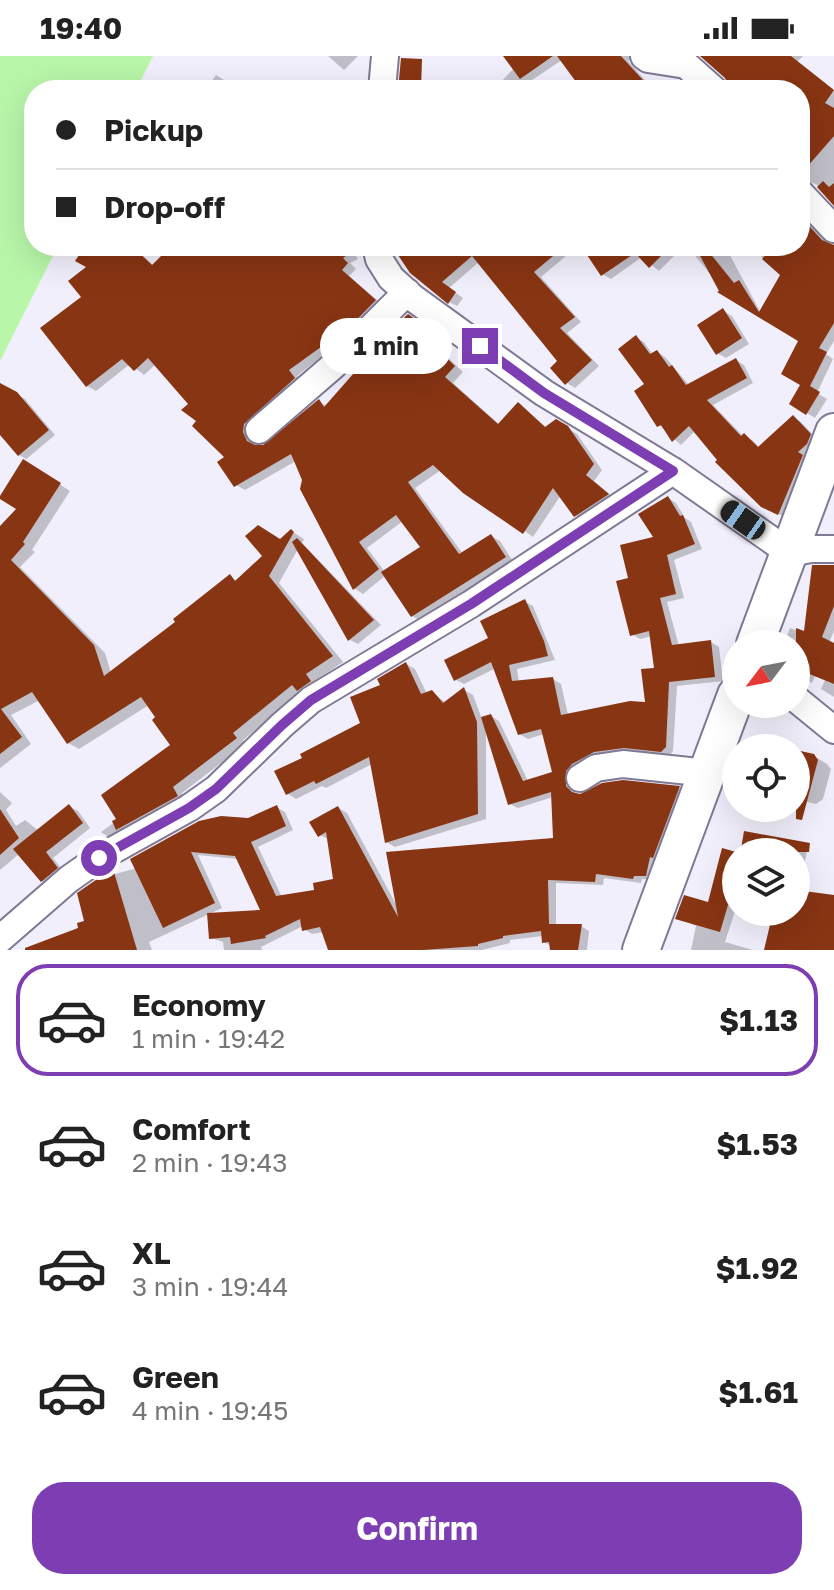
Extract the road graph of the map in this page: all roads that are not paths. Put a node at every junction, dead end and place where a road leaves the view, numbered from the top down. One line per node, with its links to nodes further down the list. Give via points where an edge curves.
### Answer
1 (385, 56): 3 (street)
2 (644, 56): 4 (street, via 686,65)
3 (383, 80)
4 (703, 80)
5 (810, 204): 6 (street)
6 (834, 229)
7 (378, 256): 8 (street)
8 (407, 292): 9 (street); 11 (street, via 544,393)
9 (259, 430)
10 (834, 432): 13 (street)
11 (673, 471): 13 (street); 20 (street, via 471,604 311,700 216,789 99,858)
12 (834, 549): 13 (street)
13 (790, 553): 14 (street)
14 (760, 630)
15 (810, 710): 17 (street)
16 (728, 718): 18 (street)
17 (834, 730)
18 (708, 773): 19 (street, via 623,764 596,768); 21 (street)
19 (580, 778)
20 (0, 939)
21 (641, 950)

